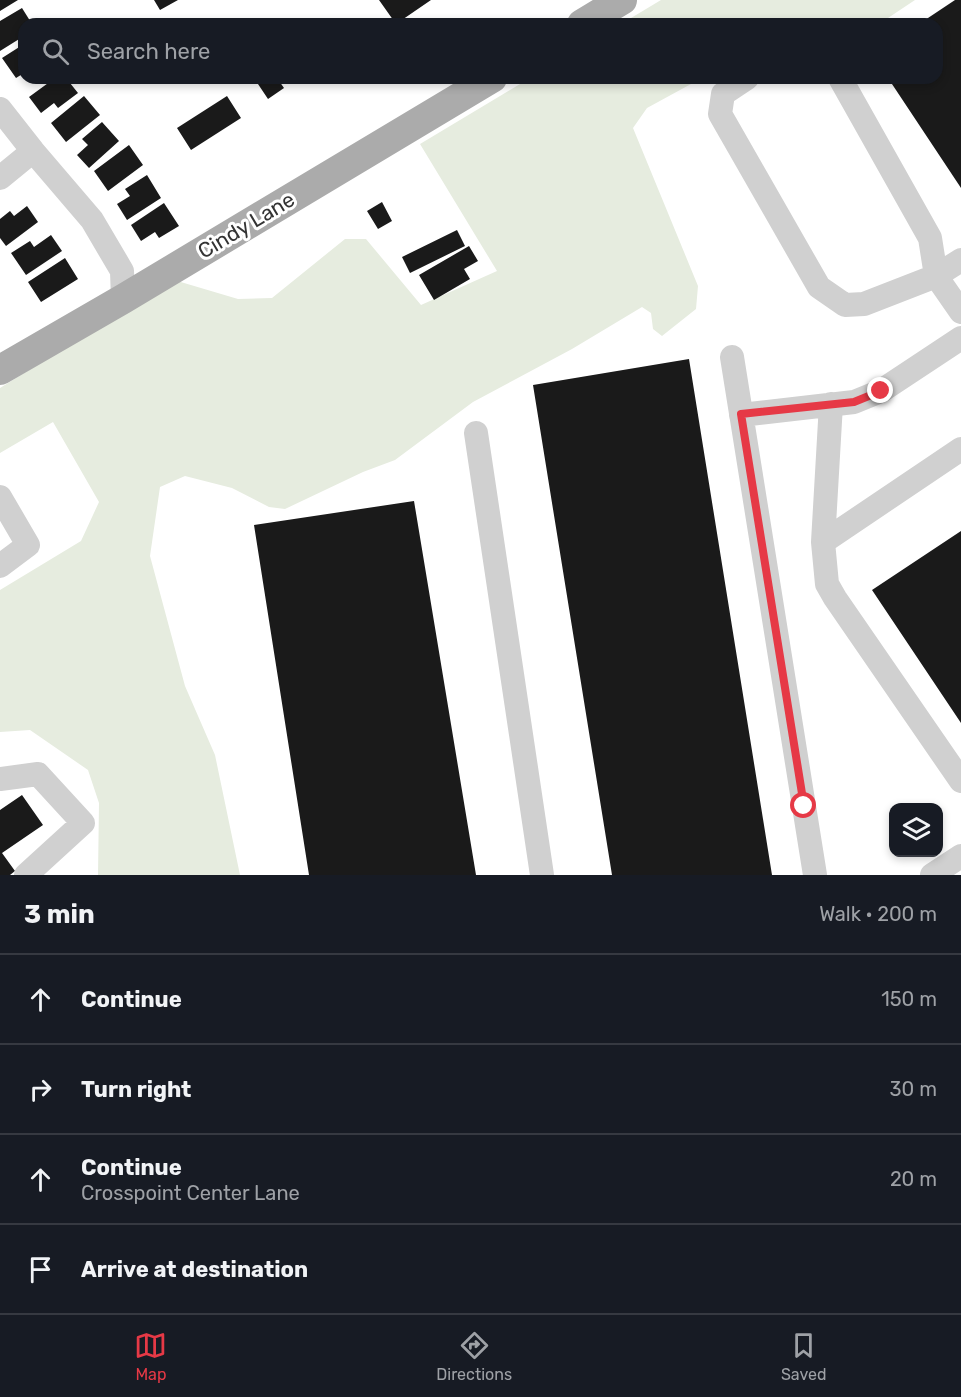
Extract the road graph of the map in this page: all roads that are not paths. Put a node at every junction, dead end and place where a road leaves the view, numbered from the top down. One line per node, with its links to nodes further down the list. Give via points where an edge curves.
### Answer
1 (622, 0): 2 (main road)
2 (592, 18)
3 (482, 84): 11 (main road, Cindy Lane)
4 (738, 84): 10 (street, via 723,94 720,114 819,287 845,305 864,304)
5 (843, 84): 10 (street, via 930,238)
6 (0, 109): 7 (street)
7 (33, 151): 8 (street); 11 (street, via 92,220 122,271)
8 (0, 178)
9 (961, 260): 10 (street)
10 (936, 276): 12 (street)
11 (123, 299): 15 (main road, Cindy Lane)
12 (961, 312)
13 (961, 338): 16 (street, via 881,391 854,402)
14 (732, 357): 17 (street)
15 (0, 370)
16 (831, 404): 17 (street); 21 (street)
17 (741, 414): 28 (street)
18 (476, 433): 27 (street)
19 (961, 449): 21 (street)
20 (0, 497): 22 (street, via 28,544)
21 (823, 542): 24 (street, via 827,585)
22 (0, 566)
23 (0, 779): 26 (street, via 38,774 83,823)
24 (961, 781)
25 (961, 856): 29 (street)
26 (26, 875)
27 (542, 875)
28 (815, 875)
29 (932, 875)

